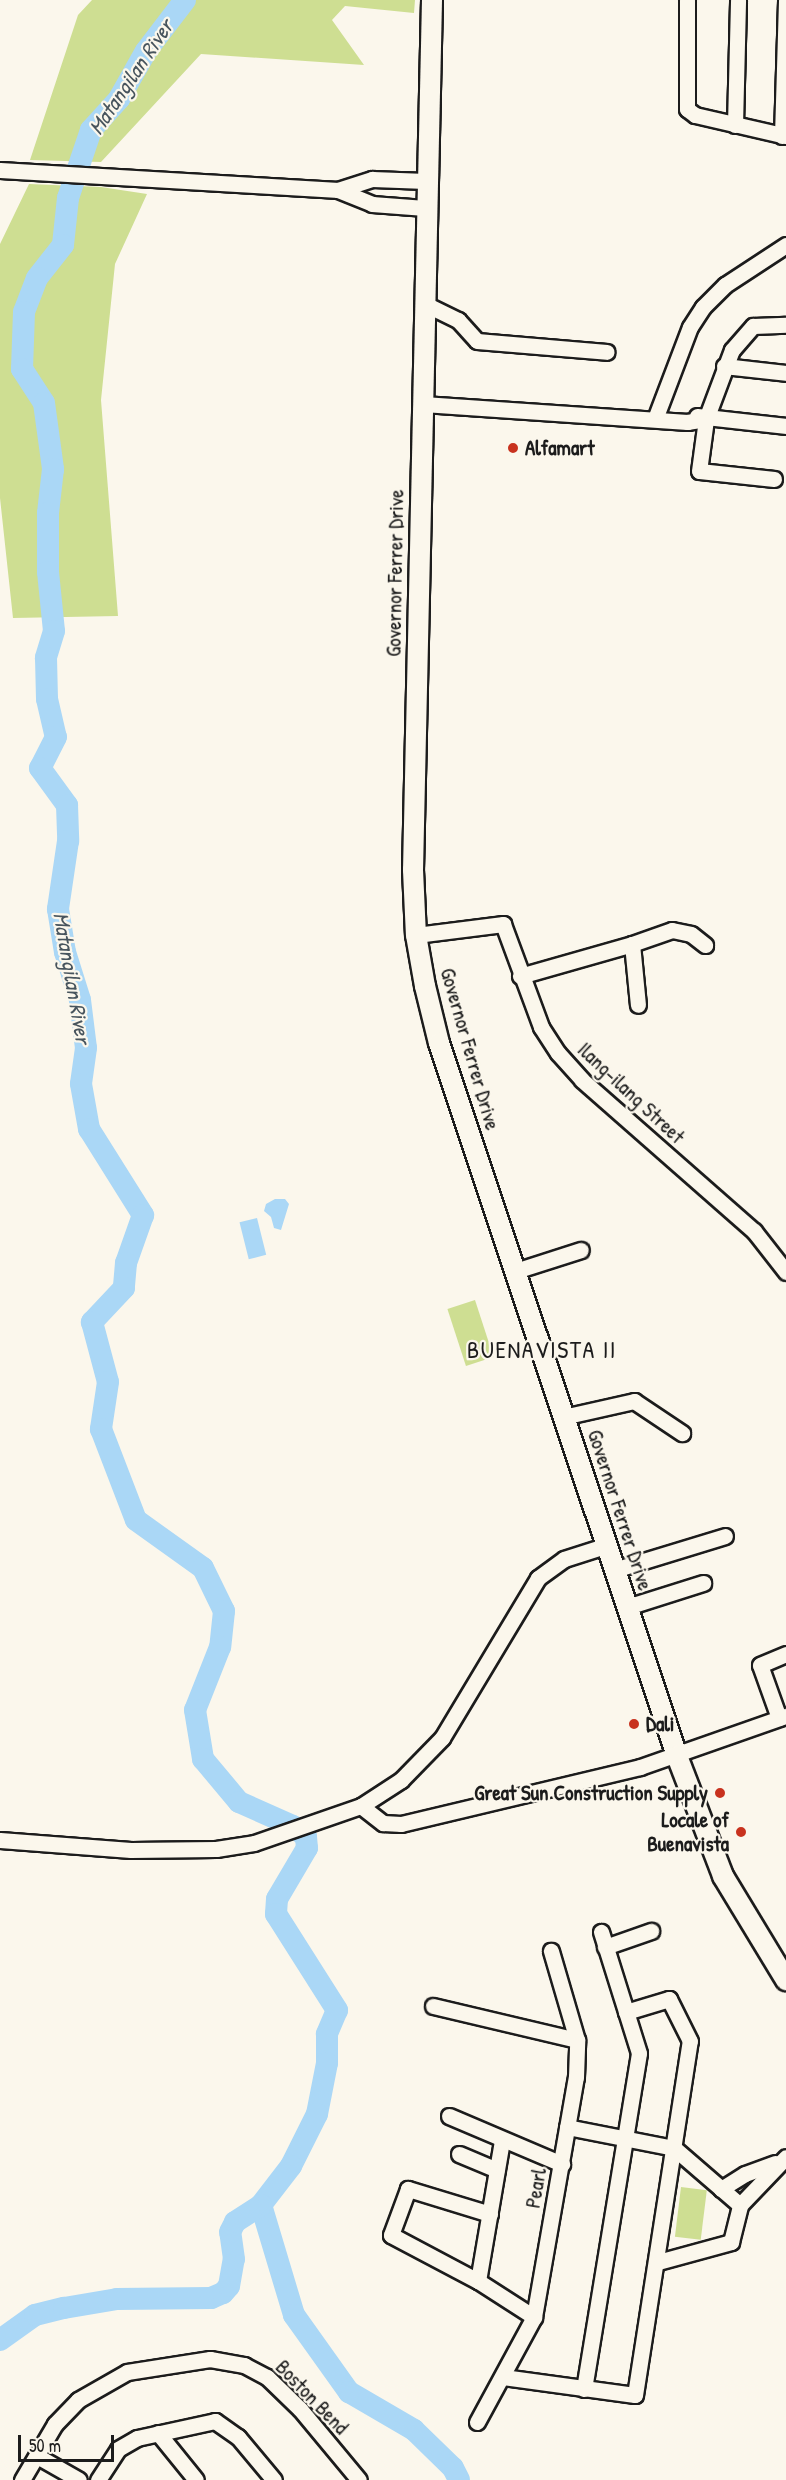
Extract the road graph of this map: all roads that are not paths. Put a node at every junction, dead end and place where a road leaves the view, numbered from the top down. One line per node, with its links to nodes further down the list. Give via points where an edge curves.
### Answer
1 (432, 0): 8 (main road, Governor Ferrer Drive)
2 (687, 0): 5 (street, via 687,109)
3 (738, 0): 5 (street)
4 (786, 0): 6 (street)
5 (735, 125): 6 (street)
6 (784, 136)
7 (0, 170): 9 (street)
8 (426, 181): 9 (street, via 372,178); 10 (main road, Governor Ferrer Drive)
9 (338, 190): 10 (street, via 372,204)
10 (425, 208): 12 (main road, Governor Ferrer Drive)
11 (786, 245): 18 (street, via 725,285 703,307 690,327)
12 (425, 303): 14 (street, via 458,320 477,342); 17 (main road, Governor Ferrer Drive)
13 (786, 325): 15 (street, via 753,326 740,337)
14 (607, 352)
15 (724, 366): 16 (street); 19 (street)
16 (786, 373)
17 (423, 404): 18 (street); 22 (main road, Governor Ferrer Drive, via 413,870)
18 (655, 419): 19 (street, via 688,413)
19 (706, 419): 20 (street); 21 (street, via 699,471)
20 (786, 426)
21 (774, 479)
22 (416, 935): 25 (street, Ilang-ilang Street, via 503,924); 28 (main road, Governor Ferrer Drive, via 439,1042)
23 (632, 944): 24 (street, via 672,930 691,934); 25 (street); 26 (street)
24 (705, 945)
25 (520, 976): 29 (street, Ilang-ilang Street, via 541,1027 578,1076 754,1231)
26 (638, 1005)
27 (581, 1250): 28 (street)
28 (514, 1271): 30 (main road, Governor Ferrer Drive)
29 (786, 1272)
30 (563, 1416): 31 (street, via 634,1401); 33 (main road, Governor Ferrer Drive)
31 (682, 1433)
32 (725, 1536): 34 (street)
33 (608, 1545): 34 (main road, Governor Ferrer Drive); 40 (street, via 564,1559 537,1578 442,1738 401,1780)
34 (614, 1570): 36 (main road, Governor Ferrer Drive)
35 (703, 1583): 36 (street)
36 (627, 1607): 39 (main road, Governor Ferrer Drive)
37 (786, 1654): 38 (street, via 760,1665)
38 (782, 1717): 39 (street)
39 (677, 1756): 40 (street, via 401,1824 383,1823); 44 (main road, Governor Ferrer Drive, via 723,1876)
40 (361, 1806): 41 (street, via 254,1843 172,1851)
41 (0, 1840)
42 (651, 1931): 46 (street, via 603,1940)
43 (551, 1951): 47 (street, Pearl)
44 (786, 1980)
45 (433, 2006): 47 (street)
46 (626, 2012): 50 (street, via 639,2053); 52 (street, via 669,1999 690,2041)
47 (577, 2040): 49 (street, Pearl)
48 (449, 2116): 51 (street)
49 (567, 2127): 50 (street); 55 (street, Pearl)
50 (626, 2137): 52 (street); 64 (street)
51 (502, 2140): 55 (street); 56 (street)
52 (674, 2148): 57 (street); 60 (street)
53 (459, 2154): 56 (street)
54 (782, 2159): 57 (street); 58 (street)
55 (562, 2164): 62 (street, Pearl)
56 (497, 2170): 59 (street)
57 (721, 2189): 58 (street)
58 (740, 2205): 60 (street, via 731,2242)
59 (490, 2214): 61 (street); 61 (street, via 408,2188 391,2235)
60 (658, 2262): 64 (street, via 635,2395)
61 (478, 2281): 62 (street)
62 (534, 2317): 63 (street, Pearl)
63 (503, 2377): 64 (street); 65 (street, Pearl)
64 (584, 2389)
65 (477, 2422)
66 (158, 2433): 70 (street, via 137,2438 118,2449); 71 (street); 72 (street, via 215,2421 238,2437)
67 (37, 2456): 68 (street, Boston Bend); 69 (street); 73 (street, Boston Bend, via 64,2412 120,2376 172,2362 210,2359 244,2365 267,2378 300,2409)
68 (22, 2480)
69 (79, 2480)
70 (98, 2480)
71 (196, 2480)
72 (274, 2480)
73 (359, 2480)

